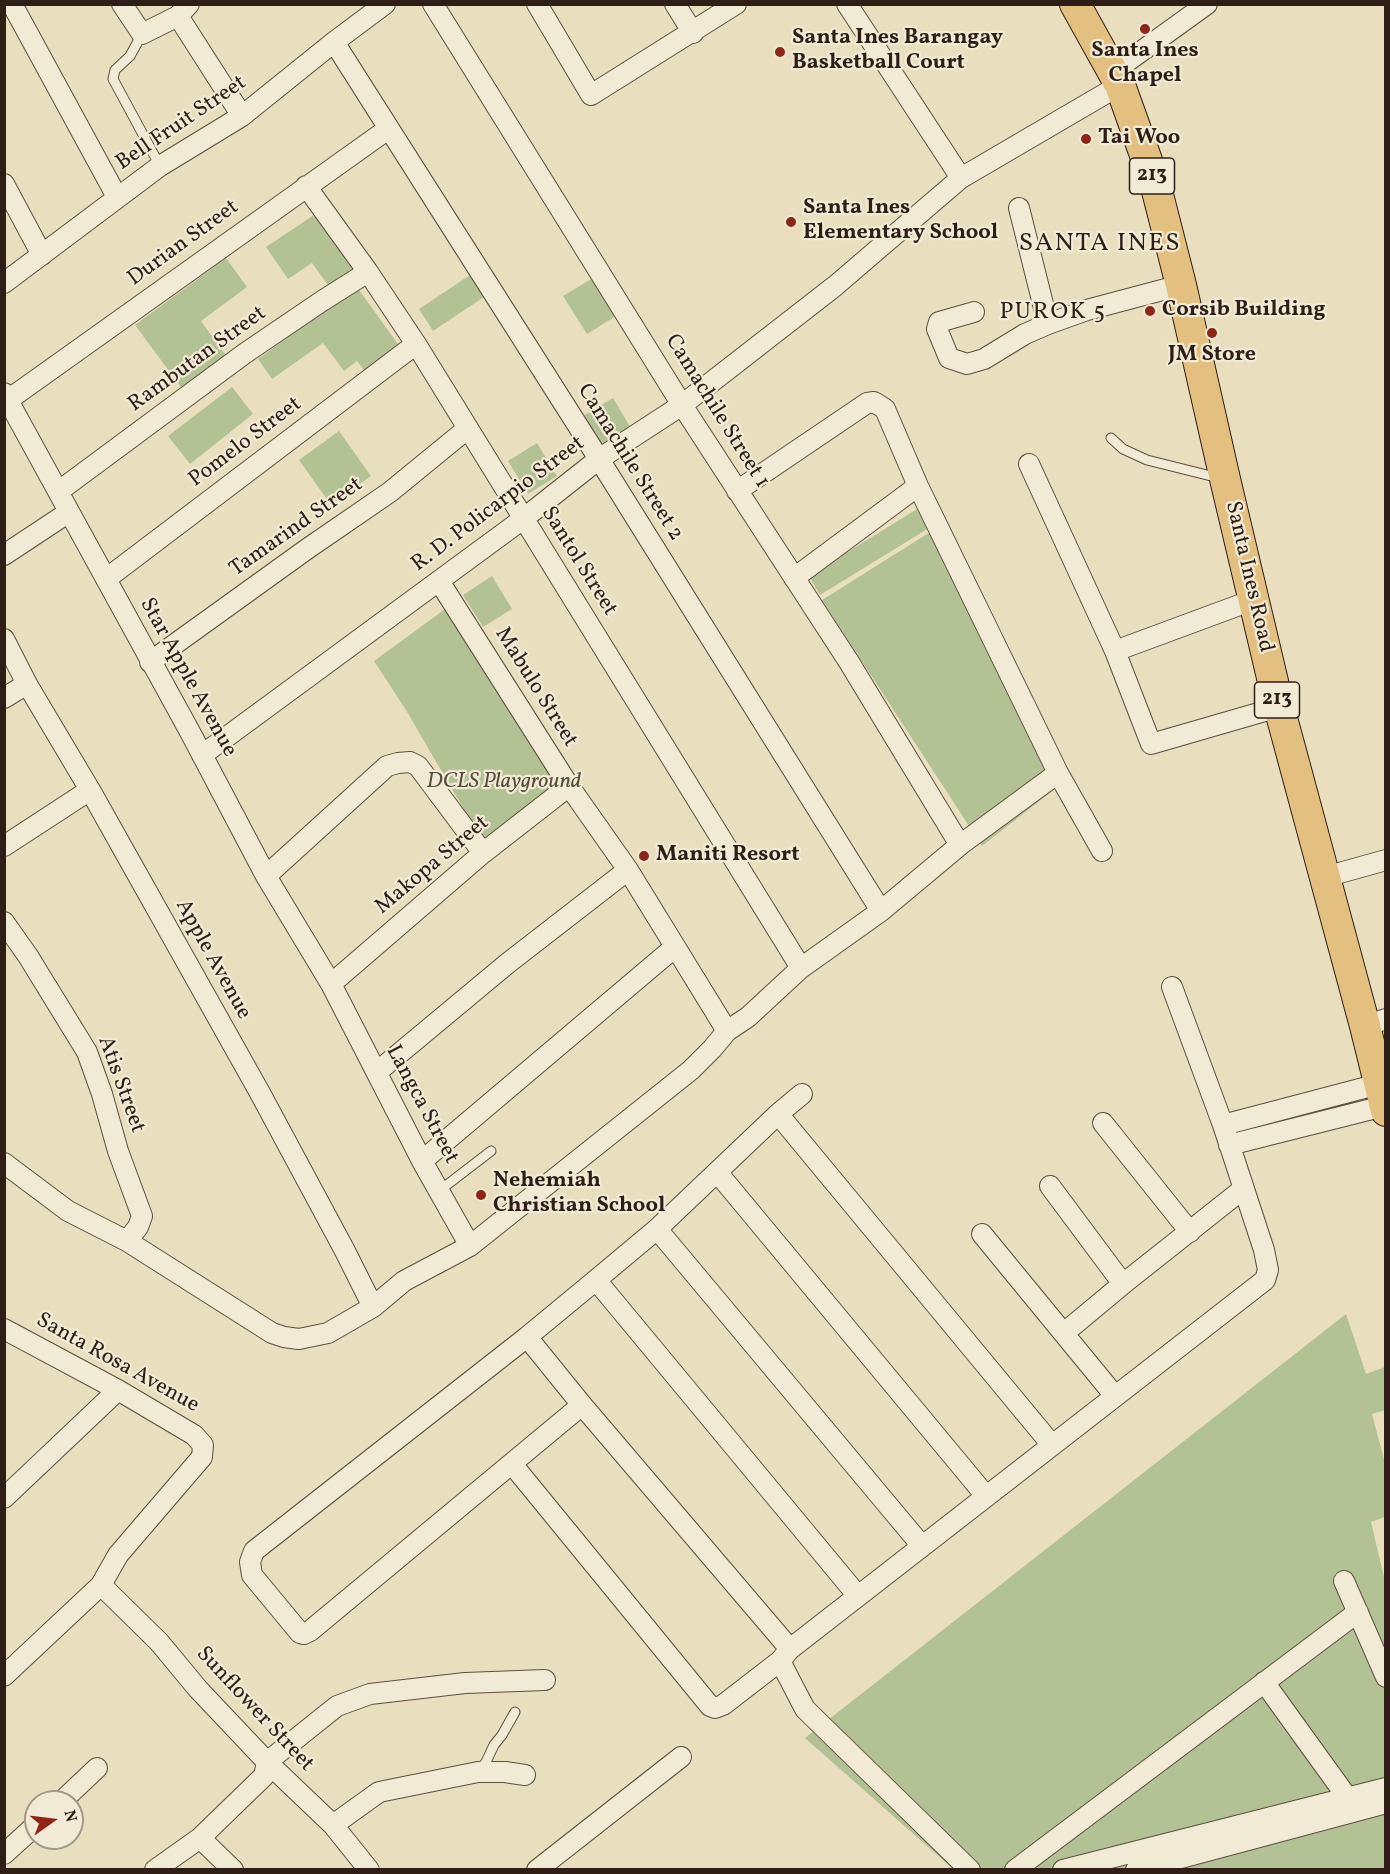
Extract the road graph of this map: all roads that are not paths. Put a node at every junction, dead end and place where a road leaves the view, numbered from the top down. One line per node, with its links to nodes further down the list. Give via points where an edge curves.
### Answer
1 (12, 4): 22 (street)
2 (122, 4): 13 (street)
3 (385, 4): 14 (street, Bell Fruit Street)
4 (433, 4): 32 (street, Camachile Street 1)
5 (537, 4): 12 (street, via 591,95)
6 (675, 4): 12 (street)
7 (736, 4): 12 (street)
8 (848, 4): 19 (street)
9 (1075, 4): 15 (main road, 213)
10 (1207, 4): 15 (street, R. D. Policarpio Street)
11 (184, 10): 13 (street); 16 (street)
12 (693, 33)
13 (142, 34): 18 (lane, via 112,79)
14 (334, 42): 16 (street, Bell Fruit Street); 17 (street, Camachile Street 2)
15 (1117, 78): 19 (street, R. D. Policarpio Street); 27 (main road, 213, via 1155,183)
16 (242, 116): 18 (street, Bell Fruit Street)
17 (388, 129): 21 (street, Durian Street); 35 (street, Camachile Street 2)
18 (160, 166): 22 (street, Bell Fruit Street)
19 (961, 178): 32 (street, R. D. Policarpio Street, via 835,286)
20 (4, 184): 24 (street)
21 (306, 186): 25 (street, Santol Street); 31 (street, Durian Street)
22 (117, 197): 24 (street, Bell Fruit Street)
23 (1019, 208): 29 (street)
24 (42, 255): 26 (street, Bell Fruit Street)
25 (368, 272): 30 (street, Santol Street); 39 (street, Rambutan Street, via 244,354)
26 (4, 283)
27 (1181, 285): 29 (street); 37 (main road, Santa Ines Road / 213)
28 (974, 312): 29 (street, via 939,322 937,330 949,358 967,364 984,359)
29 (1048, 324)
30 (416, 344): 33 (street, Santol Street); 45 (street, Pomelo Street)
31 (6, 396): 39 (street, Star Apple Avenue)
32 (682, 405): 35 (street, R. D. Policarpio Street); 40 (street, Camachile Street 1)
33 (467, 429): 42 (street, Santol Street); 50 (street, Tamarind Street, via 390,492)
34 (1111, 438): 37 (lane, via 1123,449 1147,460)
35 (599, 459): 42 (street, R. D. Policarpio Street); 66 (street, Camachile Street 2)
36 (1029, 464): 49 (street)
37 (1225, 479): 47 (main road, Santa Ines Road / 213)
38 (918, 486): 40 (street, via 885,409 874,402); 44 (street); 55 (street)
39 (59, 490): 41 (street, Star Apple Avenue)
40 (737, 491): 44 (street, Camachile Street 1)
41 (69, 512): 43 (street); 45 (street, Star Apple Avenue)
42 (523, 519): 46 (street, R. D. Policarpio Street); 69 (street, Santol Street)
43 (4, 555)
44 (794, 578): 58 (street, Camachile Street 1)
45 (106, 579): 50 (street, Star Apple Avenue)
46 (440, 581): 54 (street, R. D. Policarpio Street); 56 (street, Mabulo Street)
47 (1253, 600): 49 (street); 53 (main road, Santa Ines Road / 213)
48 (4, 639): 51 (street, Apple Avenue)
49 (1114, 651): 53 (street, via 1151,744)
50 (150, 662): 54 (street, Star Apple Avenue)
51 (27, 684): 52 (street); 57 (street, Apple Avenue)
52 (4, 698)
53 (1279, 707): 65 (main road, Santa Ines Road / 213)
54 (202, 755): 64 (street, Star Apple Avenue)
55 (1058, 773): 58 (street); 60 (street)
56 (569, 786): 61 (street, Makopa Street); 63 (street, Mabulo Street)
57 (90, 790): 59 (street); 99 (street, Apple Avenue, via 260,1093)
58 (960, 844): 66 (street)
59 (4, 846)
60 (1102, 851)
61 (483, 853): 64 (street, via 418,766 398,763 387,766); 70 (street, Makopa Street)
62 (1386, 860): 65 (street)
63 (628, 870): 68 (street, Mabulo Street); 74 (street, via 507,963)
64 (266, 876): 70 (street, Star Apple Avenue)
65 (1325, 877): 72 (main road, Santa Ines Road / 213)
66 (881, 911): 69 (street)
67 (4, 922): 95 (street, Atis Street, via 87,1052 142,1216)
68 (675, 947): 73 (street, Mabulo Street); 86 (street)
69 (801, 968): 73 (street)
70 (331, 984): 74 (street, Langca Street)
71 (1172, 987): 82 (street)
72 (1375, 1023): 77 (main road, Santa Ines Road / 213)
73 (728, 1031): 96 (street, via 691,1070)
74 (377, 1072): 86 (street, Langca Street)
75 (802, 1094): 79 (street)
76 (1319, 1101): 77 (street); 78 (street); 80 (street)
77 (1383, 1101): 80 (street)
78 (1273, 1112): 82 (street); 83 (street)
79 (778, 1114): 88 (street); 106 (street)
80 (1325, 1122): 83 (street)
81 (1103, 1123): 93 (street)
82 (1223, 1125): 84 (street)
83 (1278, 1132): 84 (street)
84 (1230, 1145): 90 (street)
85 (492, 1151): 91 (lane)
86 (422, 1161): 91 (street, Langca Street)
87 (4, 1163): 95 (street, via 68,1211)
88 (717, 1172): 92 (street); 108 (street)
89 (1050, 1186): 98 (street)
90 (1243, 1189): 93 (street); 104 (street, via 1264,1250 1268,1270 1265,1280)
91 (439, 1191): 96 (street, Langca Street)
92 (657, 1229): 97 (street); 110 (street)
93 (1190, 1232): 98 (street)
94 (982, 1234): 101 (street)
95 (127, 1241): 99 (street, via 284,1337 299,1339 328,1333)
96 (470, 1246): 99 (street, via 404,1281)
97 (596, 1280): 102 (street); 113 (street)
98 (1123, 1284): 101 (street)
99 (374, 1307)
100 (4, 1329): 103 (street, Santa Rosa Avenue)
101 (1064, 1333): 104 (street)
102 (527, 1337): 105 (street); 107 (street, via 254,1551 250,1562 252,1575 304,1634)
103 (118, 1390): 109 (street); 112 (street, Santa Rosa Avenue, via 194,1435 203,1445 202,1457 118,1555)
104 (1115, 1396): 106 (street)
105 (582, 1405): 107 (street); 115 (street)
106 (1052, 1445): 108 (street)
107 (512, 1464): 115 (street, via 710,1706 723,1705)
108 (986, 1496): 110 (street)
109 (4, 1498)
110 (922, 1546): 113 (street)
111 (1344, 1581): 114 (street)
112 (101, 1585): 116 (street); 122 (street, Sunflower Street, via 159,1642)
113 (858, 1596): 115 (street)
114 (1358, 1612): 117 (street); 119 (street)
115 (785, 1655): 138 (street, via 805,1709)
116 (4, 1676)
117 (1386, 1677)
118 (545, 1680): 122 (street, via 465,1683 370,1694 337,1706)
119 (1264, 1682): 128 (street); 139 (street)
120 (514, 1713): 124 (lane)
121 (681, 1757): 137 (street)
122 (267, 1762): 130 (street, Sunflower Street); 132 (street, via 264,1776)
123 (97, 1768): 127 (street)
124 (478, 1772): 125 (street); 130 (street, via 379,1792)
125 (525, 1774)
126 (1386, 1788): 128 (street)
127 (74, 1790)
128 (1347, 1797): 140 (street)
129 (1386, 1803): 141 (street)
130 (333, 1825): 136 (street, Sunflower Street)
131 (24, 1836): 133 (street)
132 (200, 1838): 134 (street); 135 (street)
133 (4, 1854)
134 (155, 1869)
135 (233, 1869)
136 (369, 1869)
137 (537, 1869)
138 (970, 1869)
139 (1015, 1869)
140 (1063, 1869)
141 (1136, 1869)

